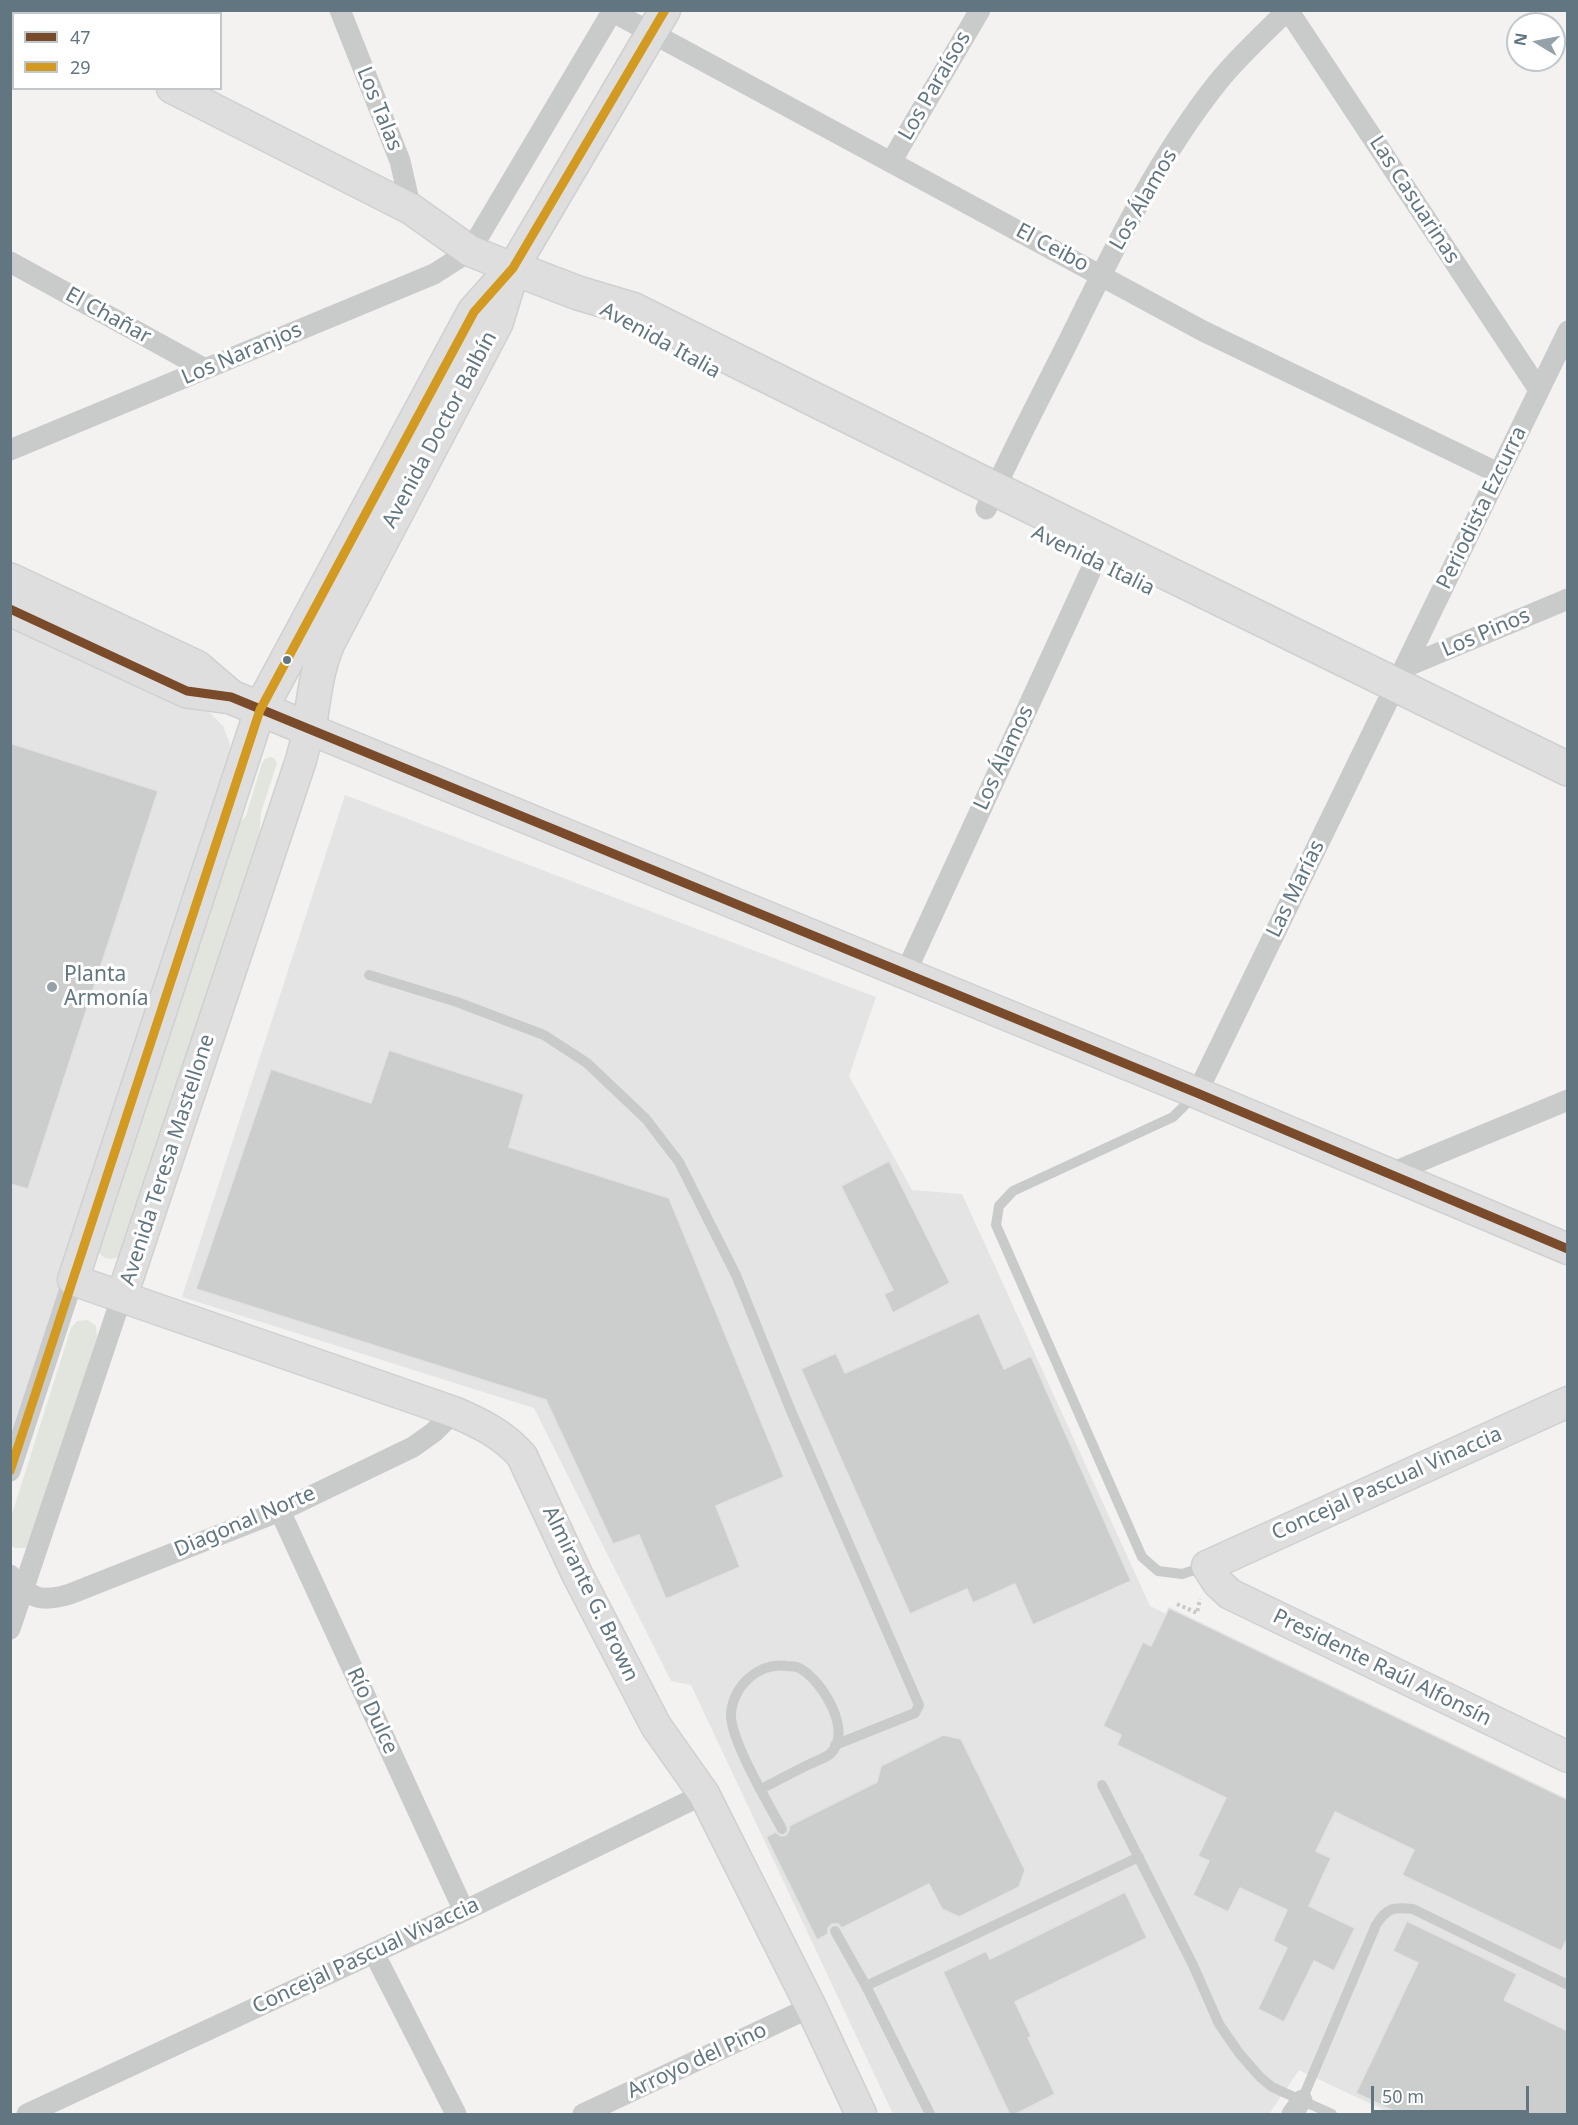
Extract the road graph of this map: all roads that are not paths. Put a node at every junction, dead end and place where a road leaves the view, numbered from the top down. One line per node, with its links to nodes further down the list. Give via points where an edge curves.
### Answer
1 (340, 10): 8 (street, Los Talas, via 399,161)
2 (980, 10): 7 (street, Los Paraísos)
3 (1288, 10): 12 (street, Los Álamos, via 1254,42 1185,129); 15 (street, Las Casuarinas)
4 (613, 11): 5 (street, El Ceibo); 9 (street)
5 (659, 21): 7 (street, El Ceibo); 11 (street)
6 (176, 90): 8 (street)
7 (891, 162): 12 (street, El Ceibo)
8 (411, 209): 9 (street)
9 (470, 251): 11 (street); 14 (street, Los Naranjos, via 434,274)
10 (10, 262): 14 (street, El Chañar)
11 (513, 268): 18 (main road, Avenida Italia, via 578,293 621,324); 24 (main road, Avenida Doctor Balbín, via 474,312); 25 (main road, Avenida Doctor Balbín, via 496,323 328,643 317,672)
12 (1101, 274): 17 (street, El Ceibo, via 1203,331); 18 (street, Los Álamos)
13 (1568, 331): 15 (street, Periodista Ezcurra)
14 (205, 369): 16 (street, Los Naranjos)
15 (1539, 390): 17 (street, Periodista Ezcurra)
16 (10, 450)
17 (1498, 473): 23 (street, Periodista Ezcurra)
18 (991, 499): 19 (main road, Avenida Italia)
19 (1099, 551): 23 (main road, Avenida Italia); 28 (street, Los Álamos)
20 (10, 580): 24 (main road, via 196,667)
21 (1568, 599): 23 (street, Los Pinos)
22 (10, 609): 24 (main road, via 187,692)
23 (1396, 686): 26 (main road, Avenida Italia); 27 (main road, Avenida Italia); 30 (street, Las Marías)
24 (245, 704): 25 (main road); 34 (street)
25 (309, 729): 28 (street); 35 (street, Avenida Teresa Mastellone)
26 (1568, 769)
27 (1568, 792)
28 (905, 974): 30 (street)
29 (369, 975): 44 (lane, via 544,1035 587,1063 646,1119 679,1162 736,1275 919,1705 915,1713)
30 (1197, 1093): 32 (street); 41 (lane, via 1173,1117 1013,1191 999,1206 996,1225 1142,1557 1158,1571 1182,1574)
31 (1568, 1100): 32 (street)
32 (1389, 1174): 33 (street)
33 (1568, 1249)
34 (73, 1280): 35 (street, Almirante G. Brown); 38 (street)
35 (122, 1296): 37 (street, Almirante G. Brown); 42 (street, Avenida Teresa Mastellone)
36 (1568, 1402): 41 (street, Concejal Pascual Vinaccia)
37 (454, 1412): 40 (street, Diagonal Norte, via 413,1447); 48 (street, Almirante G. Brown, via 495,1432 522,1456 577,1574 656,1726)
38 (16, 1437): 39 (street)
39 (10, 1471)
40 (280, 1510): 42 (street, Diagonal Norte, via 49,1600); 51 (street, Río Dulce)
41 (1207, 1566): 45 (street, Presidente Raúl Alfonsín, via 1230,1594)
42 (17, 1583): 43 (street, Avenida Teresa Mastellone)
43 (10, 1629)
44 (835, 1745): 47 (lane, via 831,1753); 47 (lane, via 838,1721 825,1691 799,1667 780,1665 760,1670 738,1691 731,1714 737,1740)
45 (1568, 1757)
46 (1102, 1785): 50 (lane)
47 (761, 1789): 49 (lane)
48 (704, 1794): 51 (street, Concejal Pascual Vivaccia); 56 (street, Almirante G. Brown)
49 (782, 1829)
50 (1139, 1857): 55 (lane); 57 (lane, via 1219,2024 1260,2077)
51 (464, 1911): 53 (street, Concejal Pascual Vivaccia)
52 (835, 1931): 55 (lane)
53 (374, 1953): 58 (street, Concejal Pascual Vivaccia); 60 (street)
54 (1568, 1985): 57 (lane, via 1413,1909 1396,1907 1383,1913 1376,1924)
55 (866, 1986): 63 (lane)
56 (811, 2007): 61 (street, Arroyo del Pino); 62 (street, Almirante G. Brown)
57 (1297, 2107): 64 (lane)
58 (59, 2108): 59 (street, Concejal Pascual Vivaccia)
59 (27, 2115)
60 (456, 2115)
61 (583, 2115)
62 (861, 2115)
63 (930, 2115)
64 (1332, 2115)

